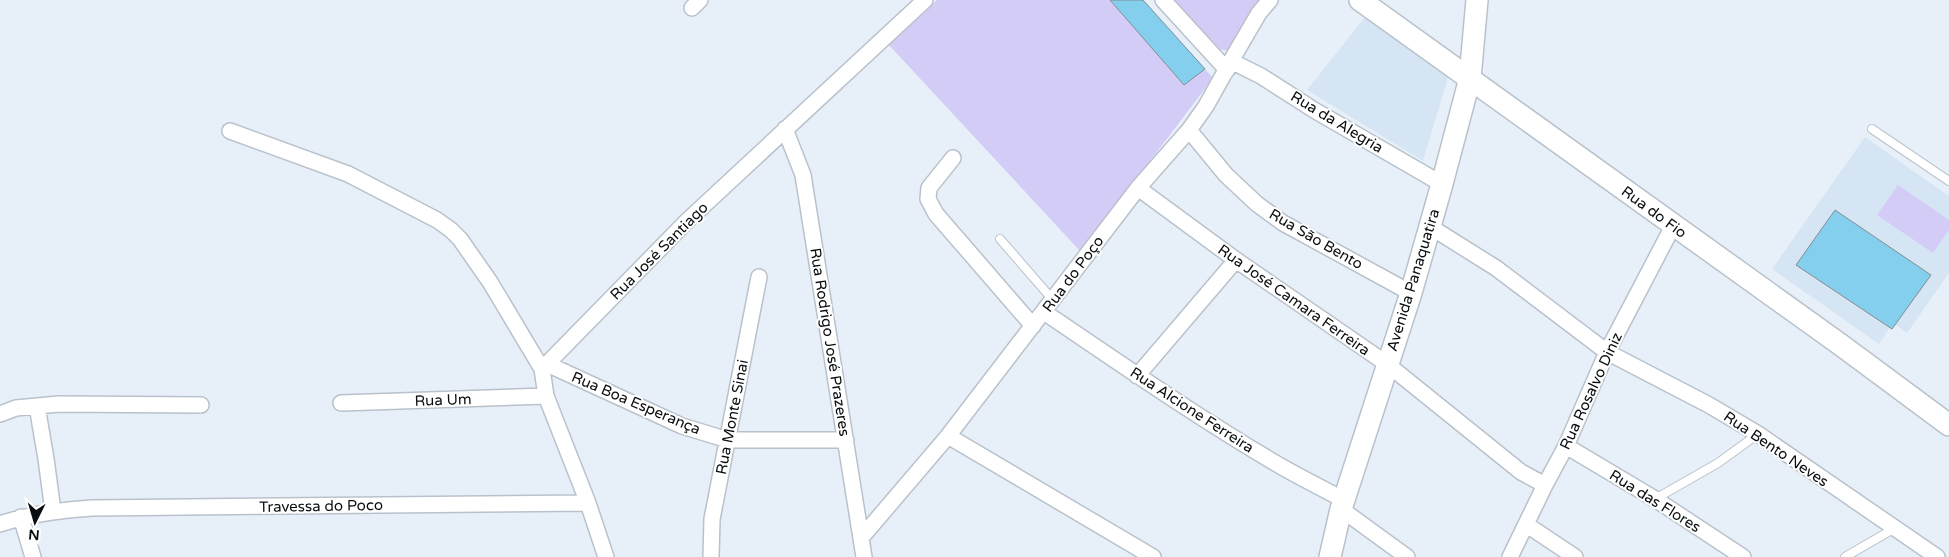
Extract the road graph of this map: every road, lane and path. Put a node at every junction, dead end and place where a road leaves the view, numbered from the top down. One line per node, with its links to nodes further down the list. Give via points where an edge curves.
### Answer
1 (925, 0): 8 (street, Rua José Santiago)
2 (1163, 0): 6 (street)
3 (1270, 0): 6 (street, Rua do Poço)
4 (1360, 0): 7 (street, Rua do Fio)
5 (1477, 0): 7 (street, Avenida Panaquatira)
6 (1229, 65): 10 (street, Rua do Poço); 14 (street, Rua da Alegria, via 1261,76)
7 (1470, 78): 14 (street, Avenida Panaquatira); 17 (street, Rua do Fio)
8 (785, 129): 26 (street, Rua José Santiago, via 687,221); 37 (street, Rua Rodrigo José Prazeres, via 803,175)
9 (1872, 129): 13 (lane)
10 (1189, 130): 15 (street, Rua do Poço); 21 (street, Rua São Bento, via 1226,175 1257,204 1283,223)
11 (230, 131): 26 (street, via 348,174 451,230 490,282)
12 (953, 158): 23 (street, via 929,188 928,199 936,214)
13 (1949, 181)
14 (1442, 184): 16 (street, Avenida Panaquatira)
15 (1138, 188): 19 (street, Rua José Camara Ferreira); 22 (street, Rua do Poço)
16 (1429, 226): 21 (street, Avenida Panaquatira); 24 (street, Rua Bento Neves, via 1496,268)
17 (1673, 226): 24 (street, Rua Rosalvo Diniz); 33 (street, Rua do Fio)
18 (1000, 239): 22 (lane)
19 (1236, 260): 25 (street, Rua José Camara Ferreira); 27 (street)
20 (759, 277): 36 (street, Rua Monte Sinai)
21 (1411, 293): 25 (street, Avenida Panaquatira)
22 (1049, 306): 23 (street, Rua do Poço); 27 (street, Rua Alcione Ferreira)
23 (1033, 326): 35 (street, Rua do Poço)
24 (1607, 352): 34 (street, Rua Bento Neves); 38 (street, Rua Rosalvo Diniz)
25 (1387, 364): 39 (street, Rua José Camara Ferreira, via 1521,472); 42 (street, Avenida Panaquatira)
26 (544, 366): 28 (street); 36 (street, Rua Boa Esperança, via 682,426)
27 (1137, 376): 42 (street, Rua Alcione Ferreira)
28 (546, 396): 29 (street, Rua Um); 41 (street)
29 (341, 403)
30 (201, 405): 31 (street)
31 (36, 406): 32 (street); 43 (street)
32 (0, 414)
33 (1949, 425)
34 (1758, 434): 40 (lane, via 1718,463); 47 (street, Rua Bento Neves)
35 (948, 436): 48 (street, Rua do Poço); 54 (street)
36 (728, 440): 37 (street, Rua Boa Esperança); 52 (street, Rua Monte Sinai, via 712,519)
37 (846, 440): 48 (street, Rua Rodrigo José Prazeres)
38 (1566, 446): 39 (street, Rua Rosalvo Diniz); 40 (street, Rua das Flores)
39 (1544, 485): 46 (street, Rua Rosalvo Diniz)
40 (1655, 499): 60 (street, Rua das Flores)
41 (588, 503): 43 (street, Travessa do Poco); 51 (street)
42 (1343, 504): 55 (street, Avenida Panaquatira); 56 (street, Rua Alcione Ferreira)
43 (53, 511): 44 (street, Travessa do Poco)
44 (21, 517): 45 (street, Travessa do Poco); 50 (street)
45 (0, 524)
46 (1527, 525): 49 (street); 57 (street, Rua Rosalvo Diniz)
47 (1894, 528): 61 (lane); 62 (street, Rua Bento Neves)
48 (861, 538): 53 (street, Rua Rodrigo José Prazeres)
49 (1553, 541): 58 (street); 59 (street)
50 (33, 557)
51 (606, 557)
52 (711, 557)
53 (864, 557)
54 (1153, 557)
55 (1330, 557)
56 (1407, 557)
57 (1510, 557)
58 (1554, 557)
59 (1575, 557)
60 (1742, 557)
61 (1845, 557)
62 (1937, 557)

